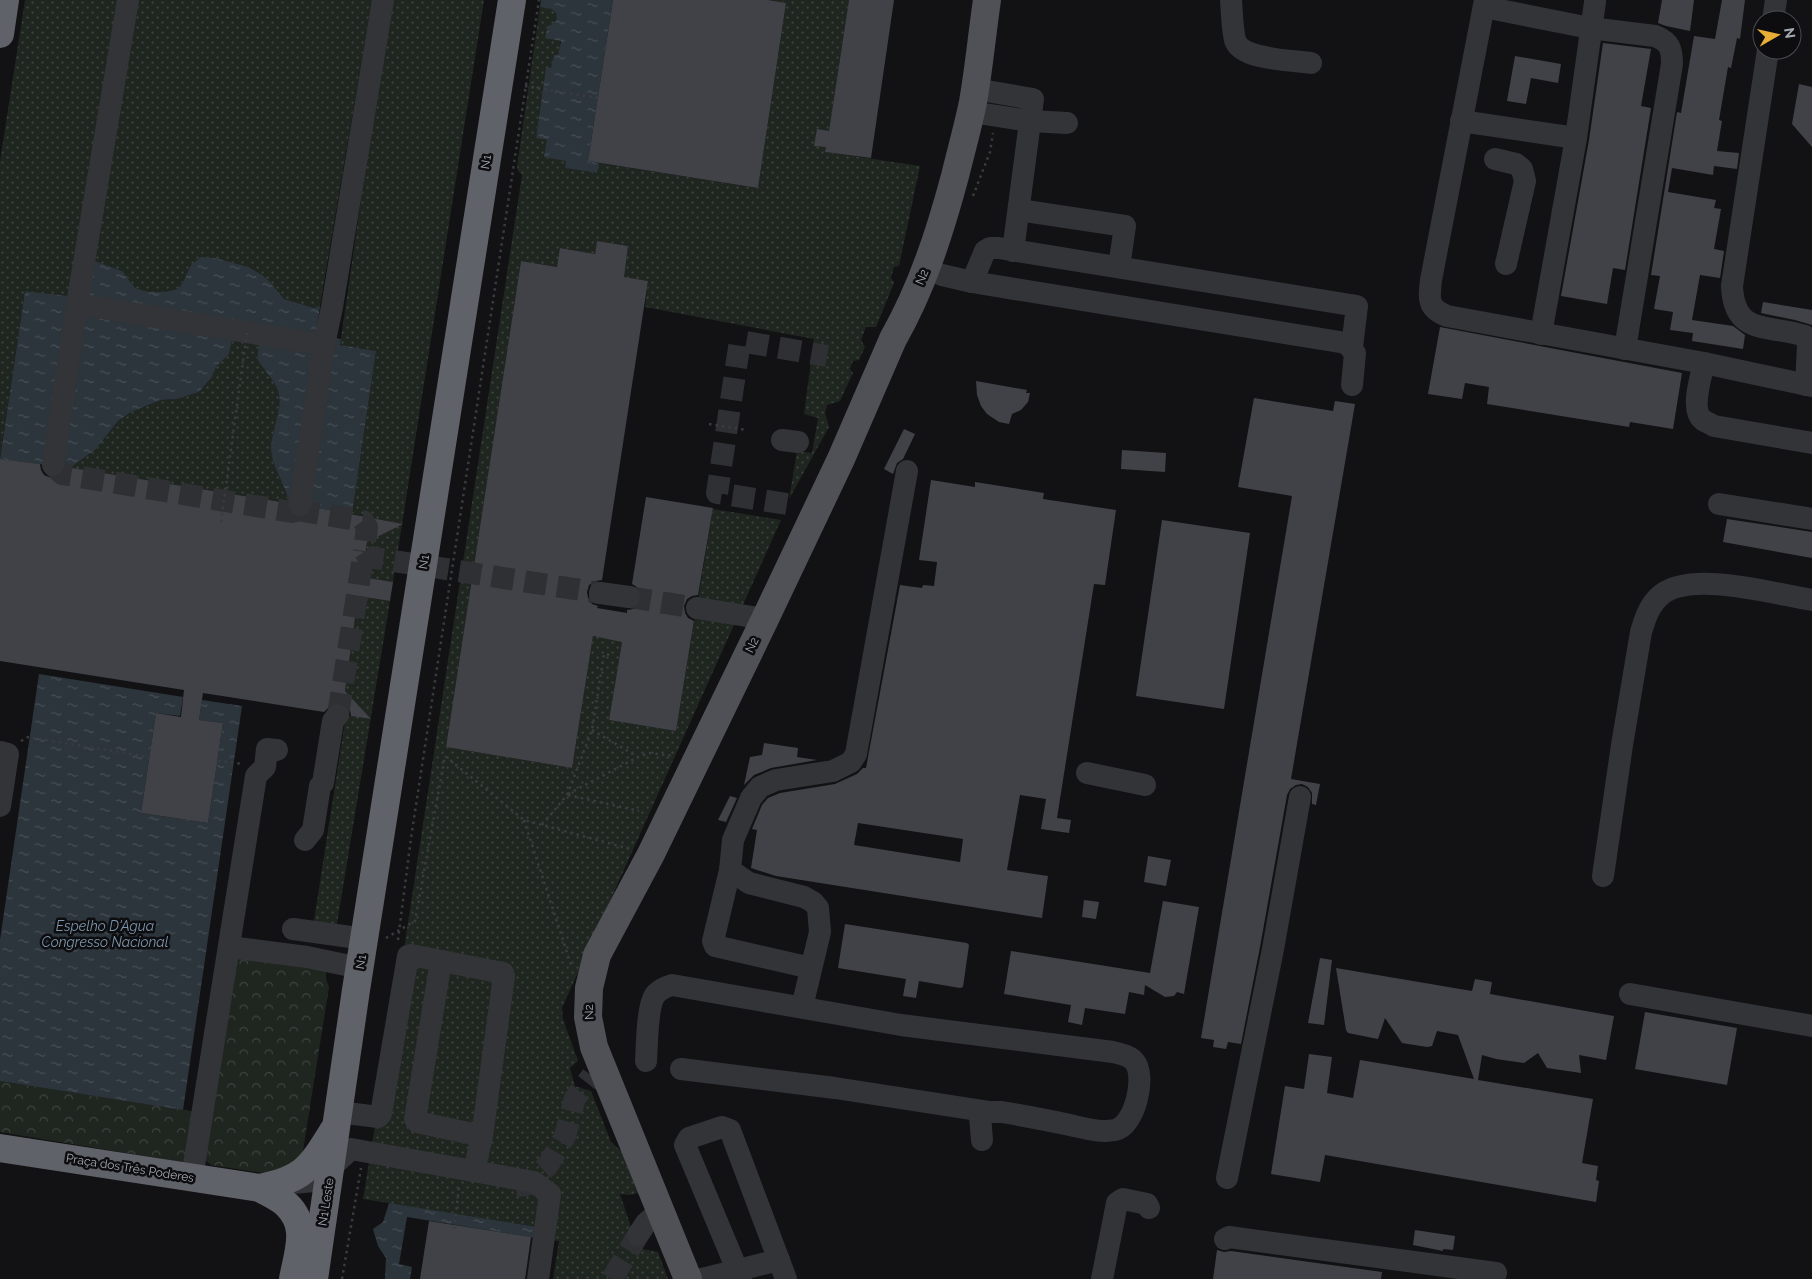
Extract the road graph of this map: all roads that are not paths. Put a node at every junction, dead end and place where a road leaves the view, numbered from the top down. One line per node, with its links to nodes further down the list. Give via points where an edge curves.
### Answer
1 (5, 0): 10 (highway)
2 (128, 0): 27 (lane)
3 (383, 0): 32 (lane)
4 (512, 0): 61 (highway, N1)
5 (987, 0): 13 (main road, N2)
6 (1231, 0): 12 (lane, via 1235,40 1240,49 1250,54)
7 (1595, 2): 9 (lane)
8 (1484, 4): 9 (lane); 15 (lane)
9 (1590, 28): 17 (lane); 34 (lane, via 1654,36 1669,44 1672,52)
10 (0, 34)
11 (1766, 60): 37 (lane, via 1732,301 1745,320 1756,326 1805,336)
12 (1311, 63)
13 (973, 101): 14 (lane); 48 (main road, N2, via 949,197 924,272 841,459)
14 (1031, 110): 16 (lane); 19 (lane)
15 (1461, 121): 17 (lane); 31 (lane, via 1431,280 1431,305 1447,316)
16 (1067, 124)
17 (1576, 138): 31 (lane)
18 (1495, 159): 21 (lane, via 1516,164 1522,169 1525,181)
19 (1019, 210): 20 (lane); 22 (lane, via 1125,226)
20 (1012, 251): 22 (lane); 25 (lane, via 990,248 985,251)
21 (1506, 264)
22 (1126, 268): 24 (lane); 28 (lane)
23 (942, 275): 25 (lane)
24 (1174, 276): 26 (lane); 29 (lane)
25 (972, 282): 28 (lane)
26 (1294, 296): 30 (lane); 33 (lane, via 1357,306)
27 (77, 304): 32 (lane); 39 (lane)
28 (1128, 306): 29 (lane)
29 (1171, 314): 30 (lane)
30 (1286, 333): 33 (lane, via 1346,343)
31 (1541, 334): 34 (lane)
32 (324, 345): 42 (lane)
33 (1352, 347): 36 (lane, via 1355,353)
34 (1626, 349): 35 (lane)
35 (1704, 363): 37 (lane); 38 (lane, via 1697,398 1702,420 1714,426)
36 (1352, 385)
37 (1809, 386)
38 (1812, 443)
39 (53, 465)
40 (907, 471): 57 (lane, via 856,754 850,762 833,771 776,780 760,787 751,798 733,840)
41 (1719, 504): 43 (lane)
42 (300, 505)
43 (1812, 519)
44 (600, 593): 45 (lane)
45 (629, 597)
46 (1812, 600): 58 (lane, via 1722,584 1693,583 1667,591 1654,603 1641,632)
47 (697, 608): 48 (lane)
48 (765, 618): 82 (main road, N2, via 651,854 597,954 589,988 588,1017 598,1072)
49 (338, 715): 56 (lane, via 333,721 314,830)
50 (277, 750): 60 (lane, via 267,749 265,767 256,776)
51 (0, 752): 55 (lane, via 8,754)
52 (1088, 774): 53 (lane)
53 (1145, 785)
54 (1300, 797): 78 (lane)
55 (0, 806)
56 (305, 840)
57 (730, 870): 63 (lane, via 749,883 804,897 818,908 820,932); 63 (lane, via 713,941 715,946)
58 (1603, 876)
59 (293, 929): 61 (lane)
60 (228, 947): 61 (lane, via 289,955); 77 (lane)
61 (362, 953): 70 (highway, N1)
62 (441, 960): 70 (lane, via 408,956 381,1114 378,1117); 71 (lane, via 415,1119); 72 (lane, via 503,973 504,976)
63 (811, 968): 65 (lane)
64 (1630, 994): 66 (lane)
65 (802, 1007): 67 (lane, via 672,985 661,989 654,997); 69 (lane, via 901,1025 1113,1052 1134,1061 1138,1070 1137,1100 1132,1116 1117,1130 1096,1130)
66 (1812, 1026)
67 (646, 1061)
68 (681, 1069): 69 (lane)
69 (990, 1112): 73 (lane, via 980,1116)
70 (338, 1118): 75 (highway, N1 Leste); 79 (highway, via 312,1165 302,1174)
71 (447, 1128): 72 (lane); 76 (lane)
72 (482, 1136): 76 (lane)
73 (982, 1140)
74 (0, 1148): 77 (highway, Praça dos Três Poderes)
75 (332, 1166): 76 (lane, via 351,1150); 79 (lane, via 314,1181); 90 (highway, N1 Leste)
76 (459, 1169): 80 (lane, via 481,1181); 91 (lane, via 534,1182 550,1194)
77 (192, 1178): 79 (highway, Praça dos Três Poderes)
78 (1227, 1178)
79 (270, 1186): 89 (highway, N1 Leste, via 297,1217 301,1236)
80 (510, 1187)
81 (1150, 1208): 94 (lane, via 1147,1204 1131,1201 1117,1203)
82 (661, 1210): 83 (lane, via 646,1222); 92 (main road, N2)
83 (638, 1235)
84 (1225, 1238): 86 (lane)
85 (782, 1270): 88 (lane); 88 (lane, via 730,1130 722,1127 689,1138 685,1145)
86 (1446, 1272): 87 (lane)
87 (1496, 1273)
88 (739, 1275): 93 (lane)
89 (293, 1279)
90 (314, 1279)
91 (538, 1279)
92 (688, 1279)
93 (702, 1279)
94 (1102, 1279)

